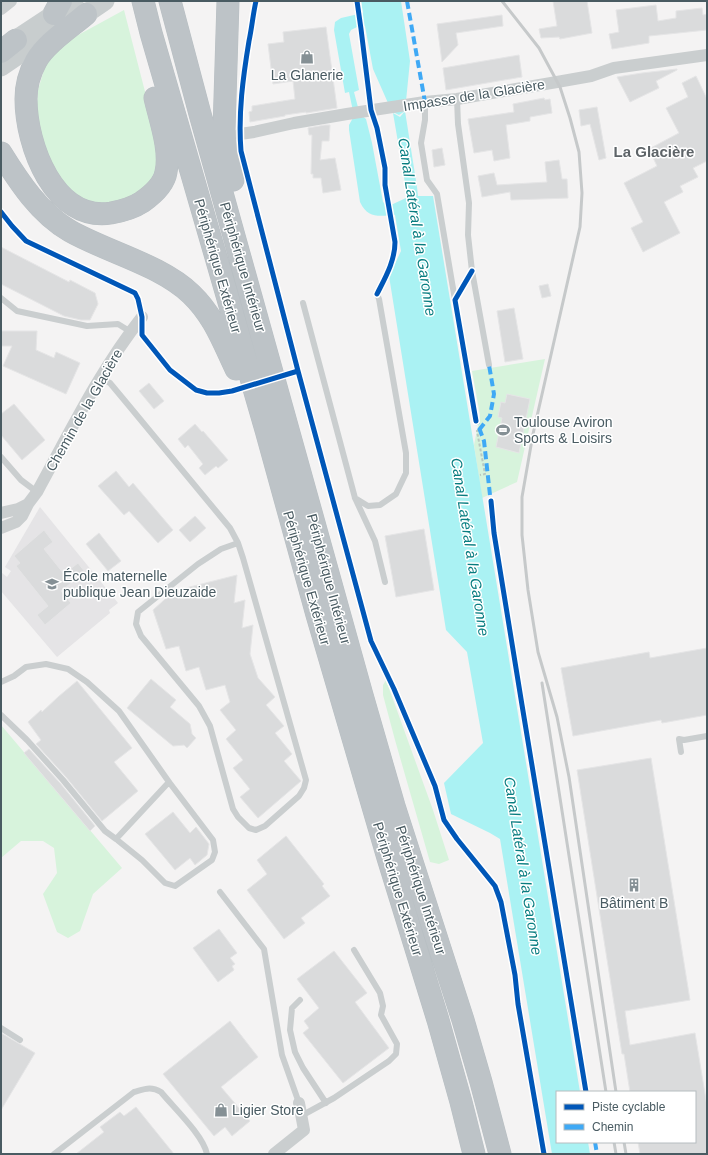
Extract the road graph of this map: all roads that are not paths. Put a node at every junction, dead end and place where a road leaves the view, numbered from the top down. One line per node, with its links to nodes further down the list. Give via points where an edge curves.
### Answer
1 (11, 1): 8 (street)
2 (104, 1): 7 (main road)
3 (143, 1): 9 (highway, Périphérique Extérieur)
4 (170, 1): 19 (highway, Périphérique Intérieur)
5 (228, 1): 19 (highway, via 224,130 230,170 246,231)
6 (58, 8): 7 (main road); 10 (main road)
7 (80, 8): 9 (highway, via 45,49 32,70 26,98 34,145 49,180 66,200 91,213 123,211 139,204 151,196 166,173 165,137 142,46); 12 (main road, via 67,22)
8 (1, 9)
9 (151, 33): 28 (highway, Périphérique Extérieur)
10 (6, 47)
11 (707, 55): 13 (street, Impasse de la Glacière, via 614,68 584,77)
12 (1, 67)
13 (458, 99): 14 (street, Impasse de la Glacière); 26 (lane, via 458,124 468,203 472,272)
14 (425, 102): 15 (street, Impasse de la Glacière); 22 (lane, via 421,143 427,180 437,194)
15 (371, 110): 16 (street, Impasse de la Glacière); 18 (lane)
16 (240, 134)
17 (1, 153): 28 (highway, via 43,211 56,222 71,232 158,271 191,294 217,328)
18 (385, 168)
19 (238, 250): 55 (highway, Périphérique Intérieur, via 362,695 482,1082)
20 (377, 294): 31 (lane, via 406,453 406,473 396,494 380,504 368,506)
21 (1, 298): 25 (lane, via 17,311 86,326 118,324)
22 (455, 300)
23 (302, 303): 31 (lane)
24 (142, 317): 25 (street, Chemin de la Glacière)
25 (131, 332): 27 (street, Chemin de la Glacière)
26 (489, 365)
27 (100, 378): 30 (street, Chemin de la Glacière); 35 (lane, via 110,383 230,528)
28 (266, 430): 54 (highway, Périphérique Extérieur, via 388,858 440,1027)
29 (1, 457): 30 (lane, via 21,480)
30 (38, 492): 32 (street, Chemin de la Glacière)
31 (355, 498): 36 (lane, via 375,541)
32 (28, 504): 33 (street, Chemin de la Glacière); 34 (street, Chemin de la Glacière, via 16,522)
33 (1, 513)
34 (1, 528)
35 (238, 543): 35 (lane, via 306,780 299,796 266,826 256,830 249,828 238,818 233,809 210,726 199,706 141,636 136,624 138,612 198,564 221,549)
36 (385, 582)
37 (1, 682): 41 (lane, via 26,667 46,664 68,669 119,710)
38 (1, 715): 42 (lane, via 27,740 105,831)
39 (707, 736): 40 (lane, via 679,739)
40 (681, 752)
41 (169, 782): 42 (lane); 42 (lane, via 214,840 215,852 212,860 175,886 165,883)
42 (116, 839)
43 (220, 892): 48 (lane, via 264,949 282,1055)
44 (354, 950): 49 (lane, via 380,993 383,1006 381,1015 397,1044 396,1054)
45 (300, 1000): 49 (lane, via 292,1008 291,1037 303,1068)
46 (1, 1028): 47 (lane)
47 (20, 1040)
48 (299, 1103): 50 (street)
49 (326, 1103): 50 (lane)
50 (301, 1116): 53 (street, via 304,1130)
51 (54, 1154): 52 (lane, via 134,1092 144,1089 162,1092 199,1137)
52 (207, 1154)
53 (274, 1154)
54 (474, 1154)
55 (500, 1154)

